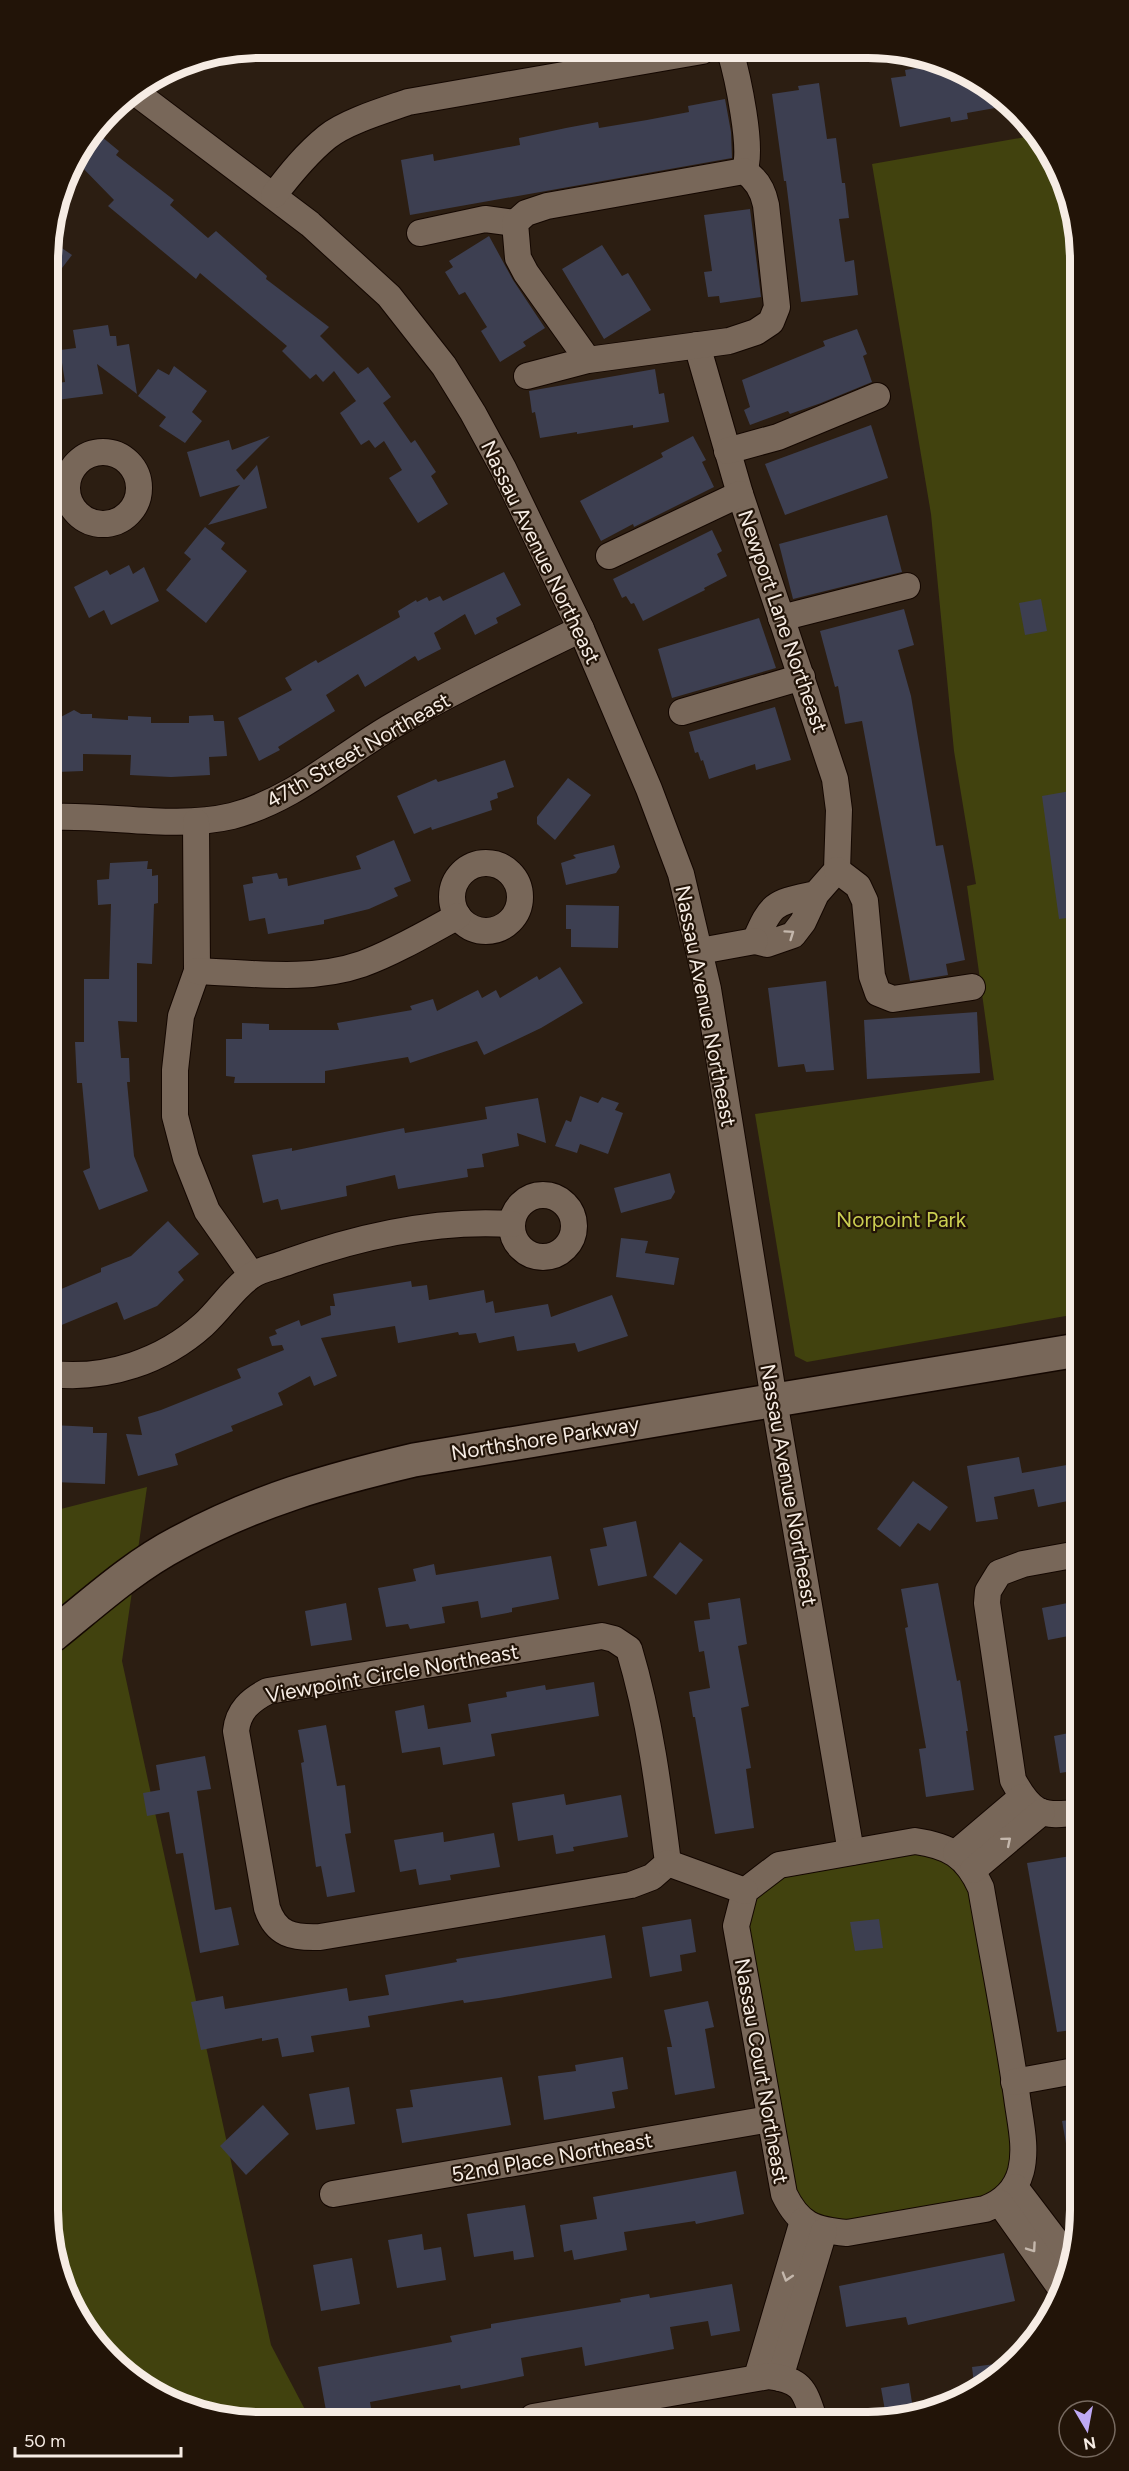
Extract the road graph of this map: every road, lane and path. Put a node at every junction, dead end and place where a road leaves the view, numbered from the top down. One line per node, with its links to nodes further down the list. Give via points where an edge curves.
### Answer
1 (660, 58): 5 (street, via 408,102 378,112 328,136 296,166)
2 (733, 58): 4 (street, via 748,148)
3 (142, 97): 5 (street, Nassau Avenue Northeast)
4 (744, 171): 6 (street, via 547,206 526,213); 8 (street, via 764,194 777,307 771,322 756,332)
5 (274, 195): 17 (street, Nassau Avenue Northeast, via 389,296 444,366 503,468)
6 (515, 224): 7 (street, via 485,219); 9 (street, via 518,258 526,273)
7 (420, 233)
8 (697, 345): 9 (street); 12 (street, Newport Lane Northeast)
9 (588, 360): 10 (street)
10 (527, 376)
11 (877, 396): 12 (street, via 778,437)
12 (727, 451): 13 (street, Newport Lane Northeast)
13 (740, 494): 14 (street); 16 (street, Newport Lane Northeast)
14 (609, 556)
15 (907, 586): 16 (street)
16 (782, 618): 18 (street, Newport Lane Northeast)
17 (580, 629): 21 (street, 47th Street Northeast, via 393,725 319,776 267,805); 24 (street, Nassau Avenue Northeast, via 667,832)
18 (802, 677): 19 (street); 22 (street, Newport Lane Northeast, via 835,779 839,810)
19 (682, 711)
20 (59, 817): 21 (street, 47th Street Northeast)
21 (196, 822): 25 (street)
22 (837, 870): 24 (street, via 816,894 784,901 767,914 755,942); 26 (street, via 858,886 866,901 872,976 878,993 893,999)
23 (458, 916): 25 (street, via 362,964 331,971 282,975)
24 (700, 951): 31 (street, Nassau Avenue Northeast)
25 (197, 971): 28 (street, via 181,1016 175,1070 176,1116 186,1158 207,1211)
26 (972, 987)
27 (512, 1224): 28 (street, via 476,1222 412,1230 326,1248)
28 (252, 1275): 30 (street, via 203,1325 168,1351 132,1366)
29 (1070, 1351): 31 (street, Northshore Parkway)
30 (58, 1374)
31 (774, 1400): 33 (street, Northshore Parkway, via 414,1460 299,1490 176,1543 122,1579); 36 (street, Nassau Avenue Northeast)
32 (1070, 1555): 34 (street, via 999,1573 988,1591 1013,1780)
33 (58, 1631)
34 (1032, 1805): 35 (street); 37 (street)
35 (1070, 1814)
36 (851, 1852): 37 (street, via 915,1841 929,1843); 39 (street, via 779,1866)
37 (964, 1861): 41 (street, via 981,1888)
38 (668, 1863): 38 (street, Viewpoint Circle Northeast, via 642,1692 629,1649 614,1639 602,1636 268,1691 248,1703 237,1719 267,1908 279,1929 300,1938 631,1885 651,1877); 39 (street)
39 (745, 1891): 42 (street, Nassau Court Northeast, via 736,1926)
40 (1070, 2072): 41 (street)
41 (1014, 2082): 44 (street, via 1023,2147 1022,2170)
42 (770, 2119): 43 (street, 52nd Place Northeast); 45 (street, Nassau Court Northeast, via 784,2194 790,2207)
43 (333, 2194)
44 (1008, 2195): 45 (street, via 985,2209 847,2233); 46 (street); 47 (street, one-way to 47)
45 (814, 2226): 48 (street)
46 (1065, 2255)
47 (1057, 2282)
48 (768, 2377): 49 (street); 50 (street, via 796,2384 806,2393)
49 (567, 2412)
50 (812, 2412)

